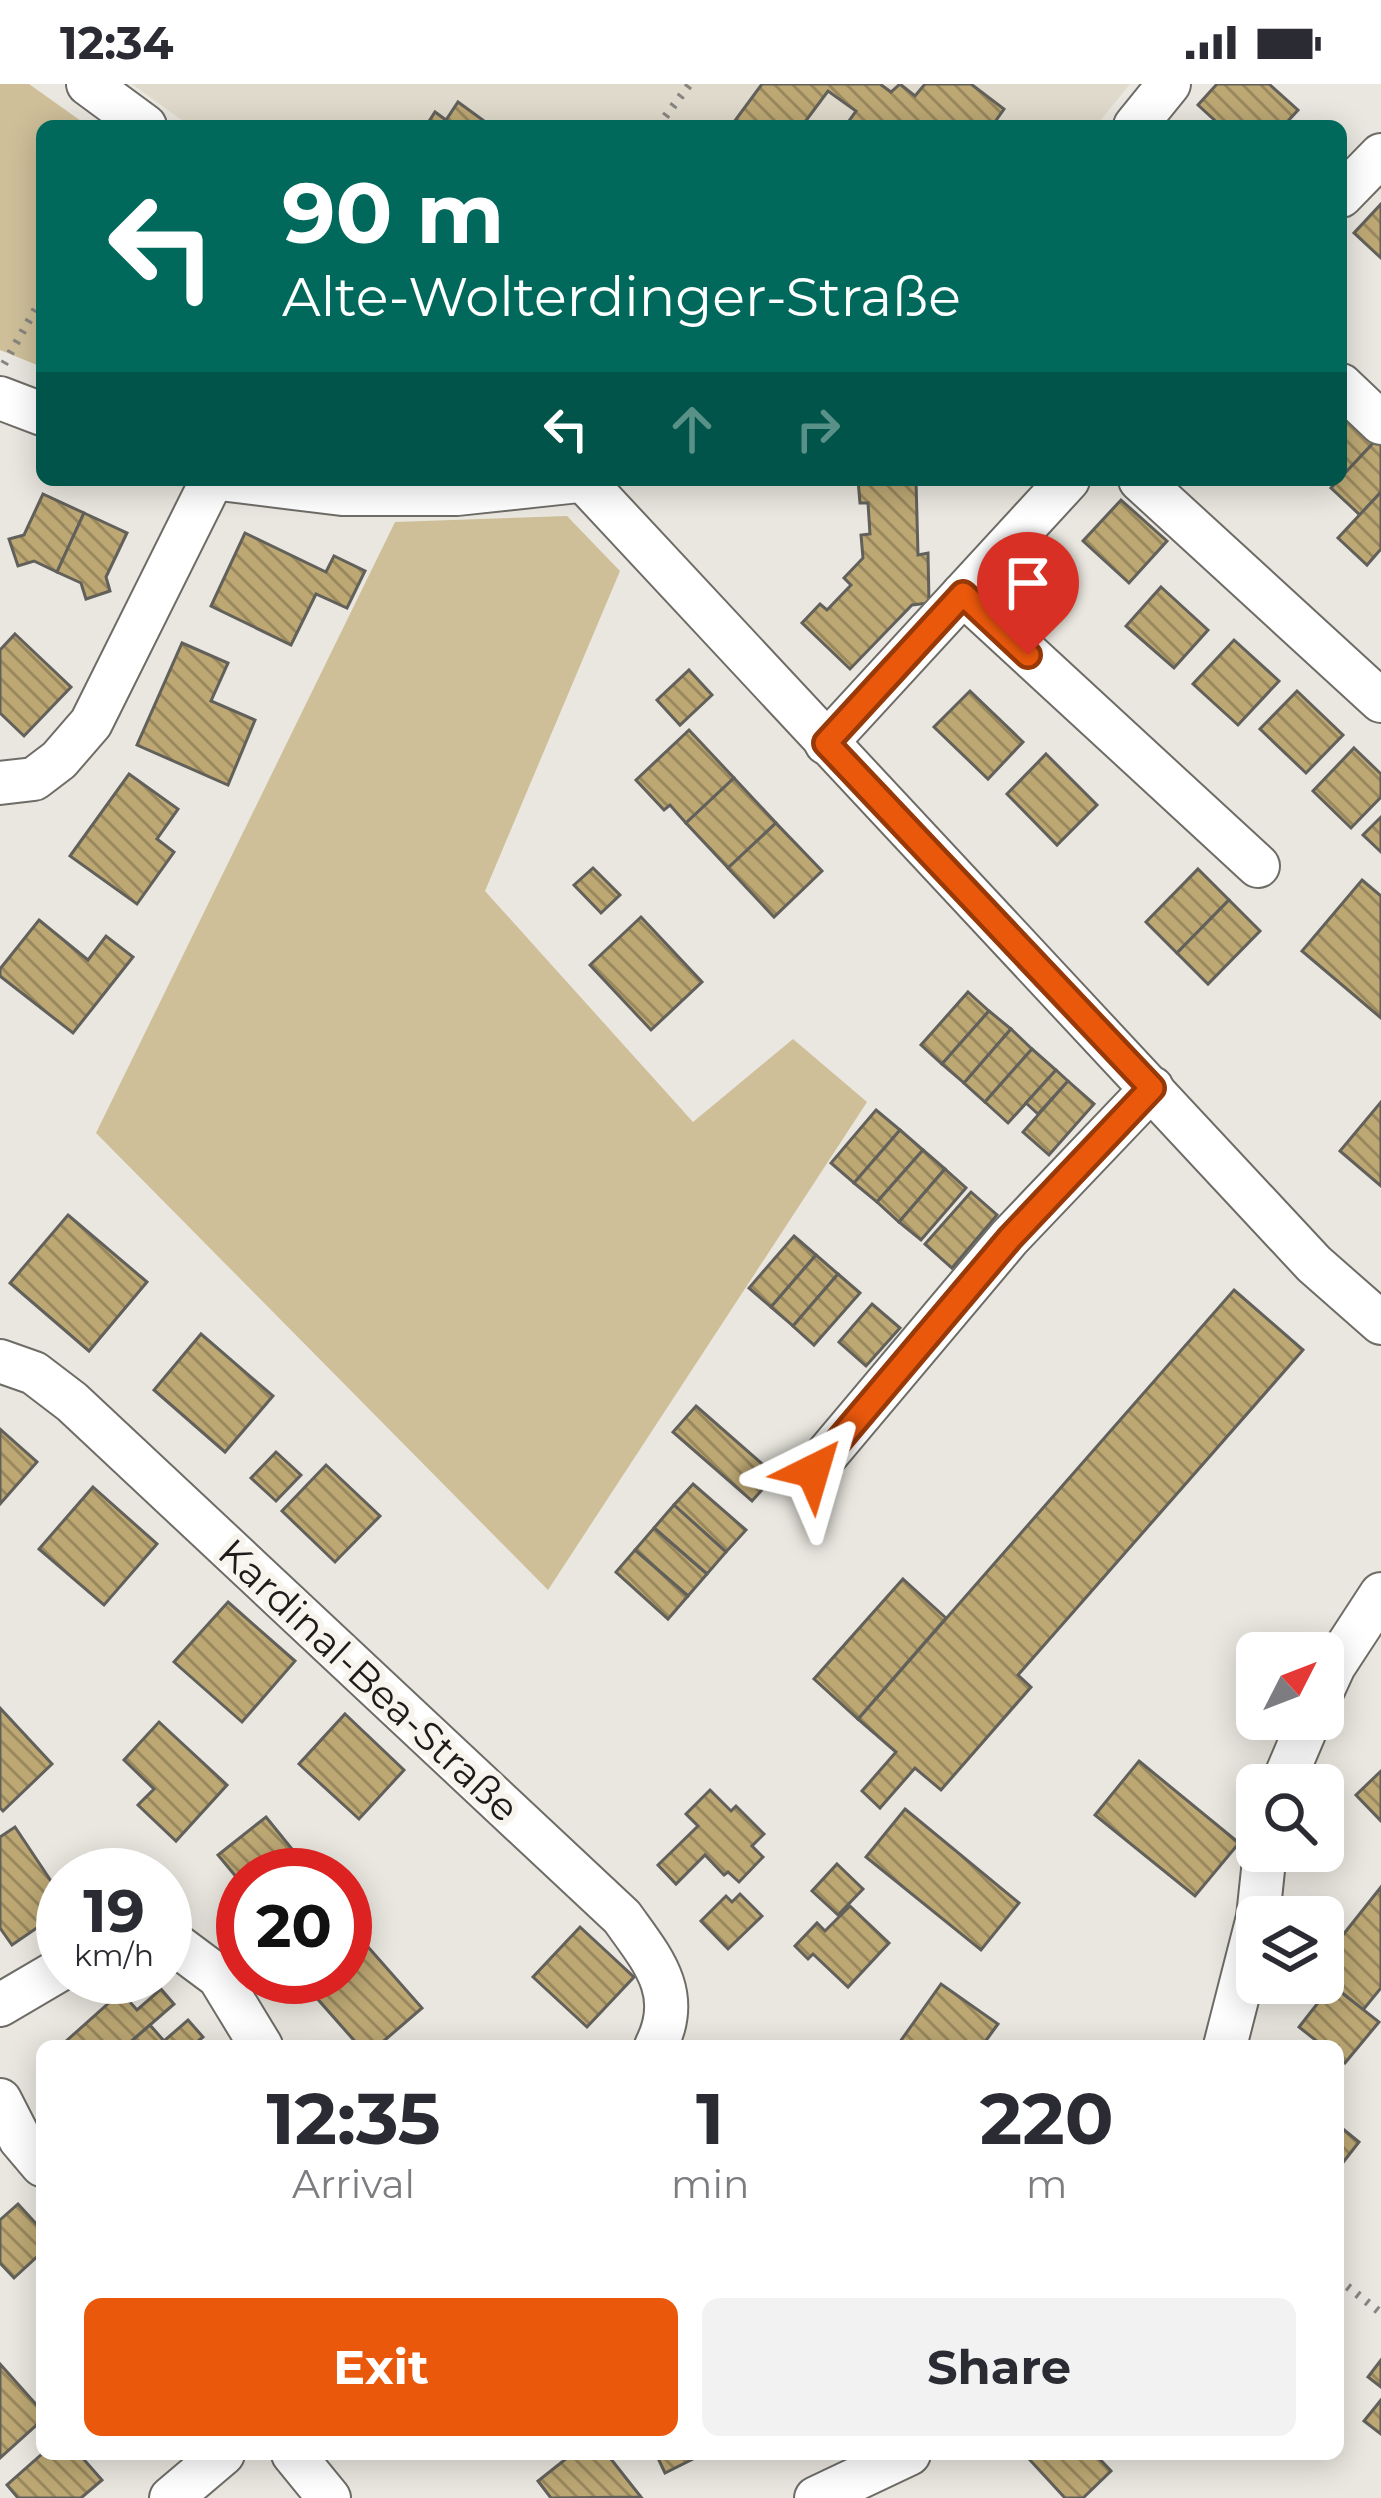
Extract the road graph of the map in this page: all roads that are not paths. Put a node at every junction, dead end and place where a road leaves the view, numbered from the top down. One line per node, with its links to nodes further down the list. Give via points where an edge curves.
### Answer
1 (88, 84): 3 (street)
2 (1169, 84): 4 (street)
3 (137, 120)
4 (1140, 120)
5 (1381, 154): 6 (street)
6 (1347, 190)
7 (1347, 391): 10 (street)
8 (0, 398): 9 (street)
9 (36, 412)
10 (1381, 423)
11 (209, 486): 20 (street, via 91,723 34,779)
12 (277, 486): 13 (street, via 342,494)
13 (530, 486)
14 (590, 486): 19 (street)
15 (1062, 486): 17 (street)
16 (1147, 486): 18 (street)
17 (963, 594): 19 (street); 21 (street)
18 (1381, 701)
19 (826, 743): 22 (street)
20 (0, 783)
21 (1258, 866)
22 (1152, 1088): 23 (street, via 1314,1264); 25 (street, via 1010,1238)
23 (1381, 1324)
24 (0, 1361): 33 (street, Kardinal-Bea-Straße, via 34,1373 72,1402 622,1917 660,1971 668,2023)
25 (813, 1471)
26 (1381, 1594): 27 (street)
27 (1344, 1651)
28 (192, 1958): 32 (street, via 219,1977)
29 (36, 1984): 31 (street)
30 (1236, 2002): 34 (street)
31 (0, 2006)
32 (257, 2040)
33 (659, 2040)
34 (1227, 2040)
35 (0, 2100): 36 (street)
36 (36, 2158)
37 (216, 2460): 40 (street)
38 (298, 2460): 41 (street)
39 (896, 2460): 42 (street)
40 (171, 2498)
41 (329, 2498)
42 (816, 2498)

